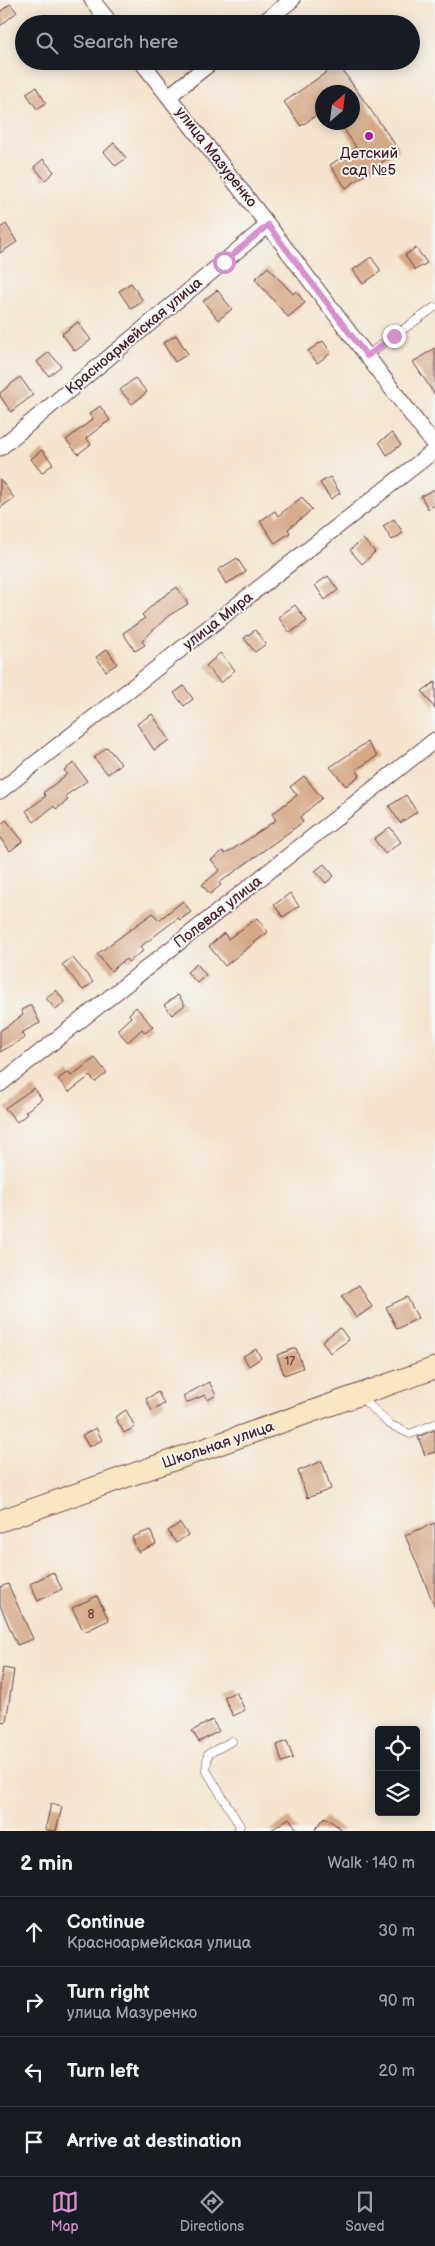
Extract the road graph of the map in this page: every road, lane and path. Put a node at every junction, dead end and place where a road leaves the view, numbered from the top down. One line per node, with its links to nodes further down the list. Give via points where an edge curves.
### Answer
1 (92, 0): 3 (street)
2 (292, 0): 4 (street)
3 (104, 15)
4 (273, 15)
5 (148, 70): 7 (street, улица Мазуренко)
6 (202, 70): 7 (street)
7 (169, 96): 8 (street, улица Мазуренко)
8 (268, 225): 10 (street, улица Мазуренко); 12 (street, Красноармейская улица)
9 (435, 307): 10 (lane)
10 (367, 356): 11 (street, улица Мазуренко)
11 (435, 446)
12 (0, 448)
13 (435, 450): 15 (street, улица Мира)
14 (435, 740): 16 (street, Полевая улица)
15 (0, 792)
16 (0, 1084)
17 (435, 1368): 18 (main road, Школьная улица)
18 (359, 1395): 19 (lane, via 390,1424 410,1434); 20 (main road, Школьная улица)
19 (435, 1424)
20 (0, 1521)
21 (232, 1741): 22 (lane, via 208,1754 206,1770 240,1826)
22 (238, 1831)

